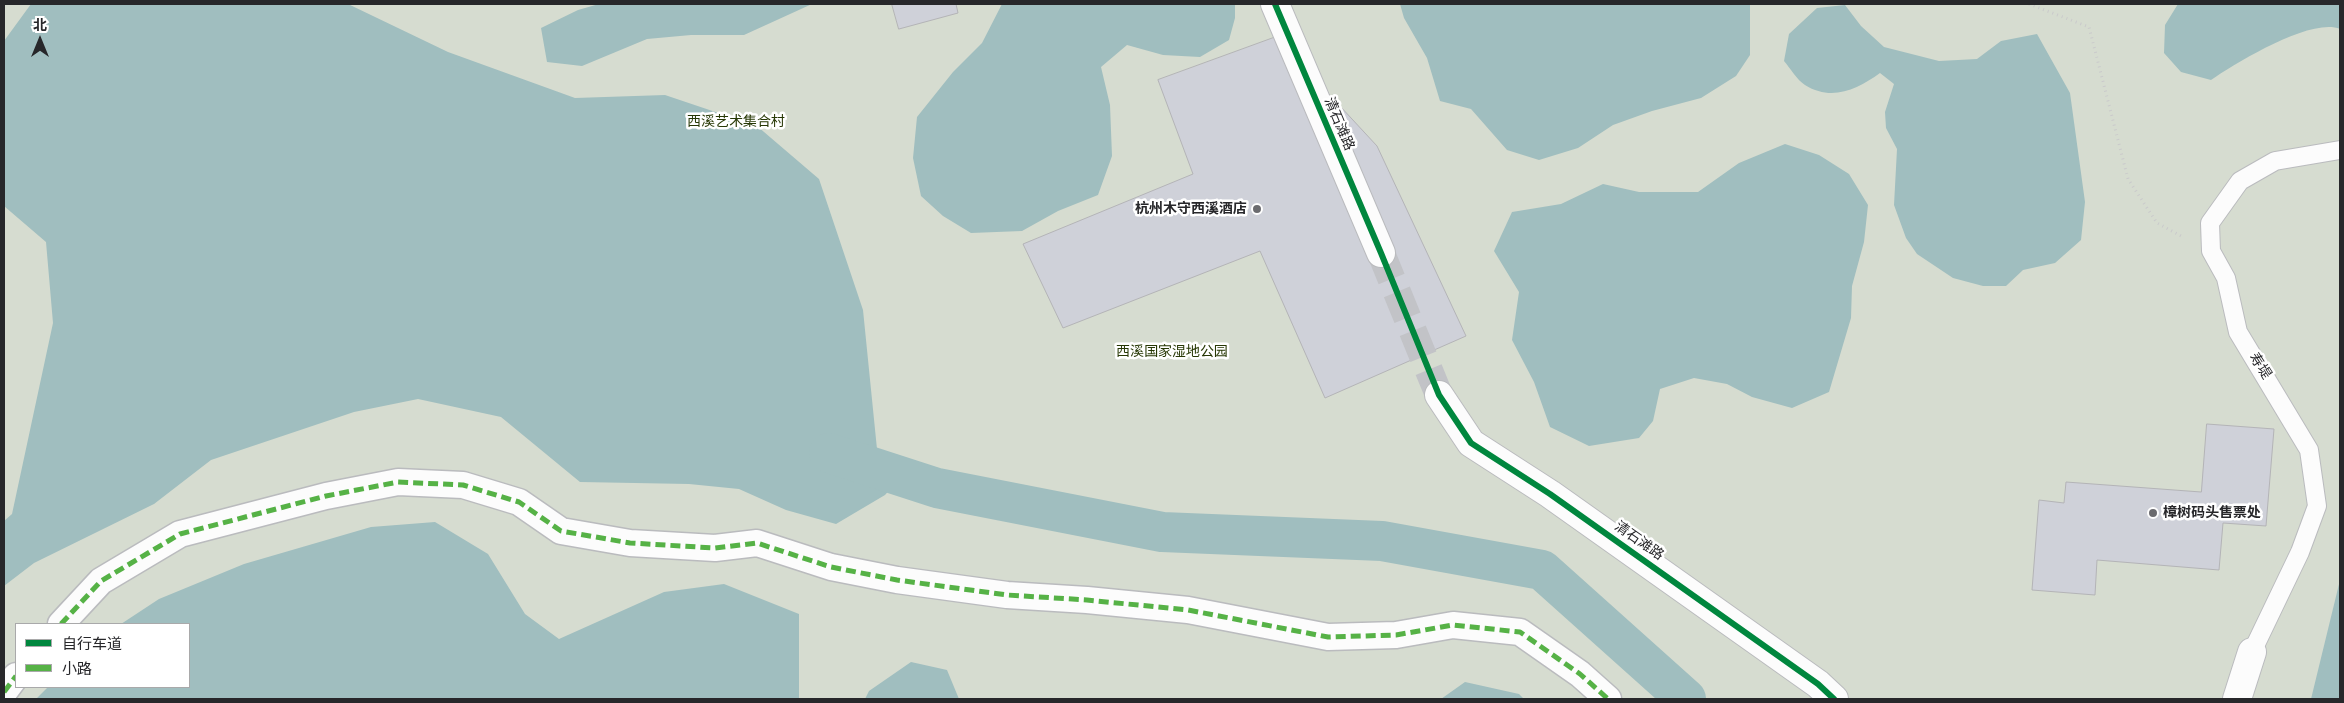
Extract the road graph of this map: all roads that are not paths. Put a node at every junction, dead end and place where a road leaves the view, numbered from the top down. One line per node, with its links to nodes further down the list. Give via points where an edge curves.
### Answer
1 (1275, 4): 3 (street, 清石滩路)
2 (2340, 150): 6 (lane, 寿堤, via 2275,161 2240,181 2210,223 2211,251 2226,278 2238,332 2309,450 2317,506 2300,552)
3 (1381, 252)
4 (1439, 395): 10 (street, 清石滩路, via 1471,443 1550,494 1818,684)
5 (62, 623): 9 (street, via 101,581 180,534 326,496 398,482 416,482 463,485 519,502 561,531 630,543 715,548 757,543 831,567 998,594 1188,610 1328,637 1396,635 1453,625 1520,632 1580,674)
6 (2252, 652): 11 (street)
7 (15, 677): 8 (street)
8 (4, 692)
9 (1608, 699)
10 (1834, 699)
11 (2237, 699)

